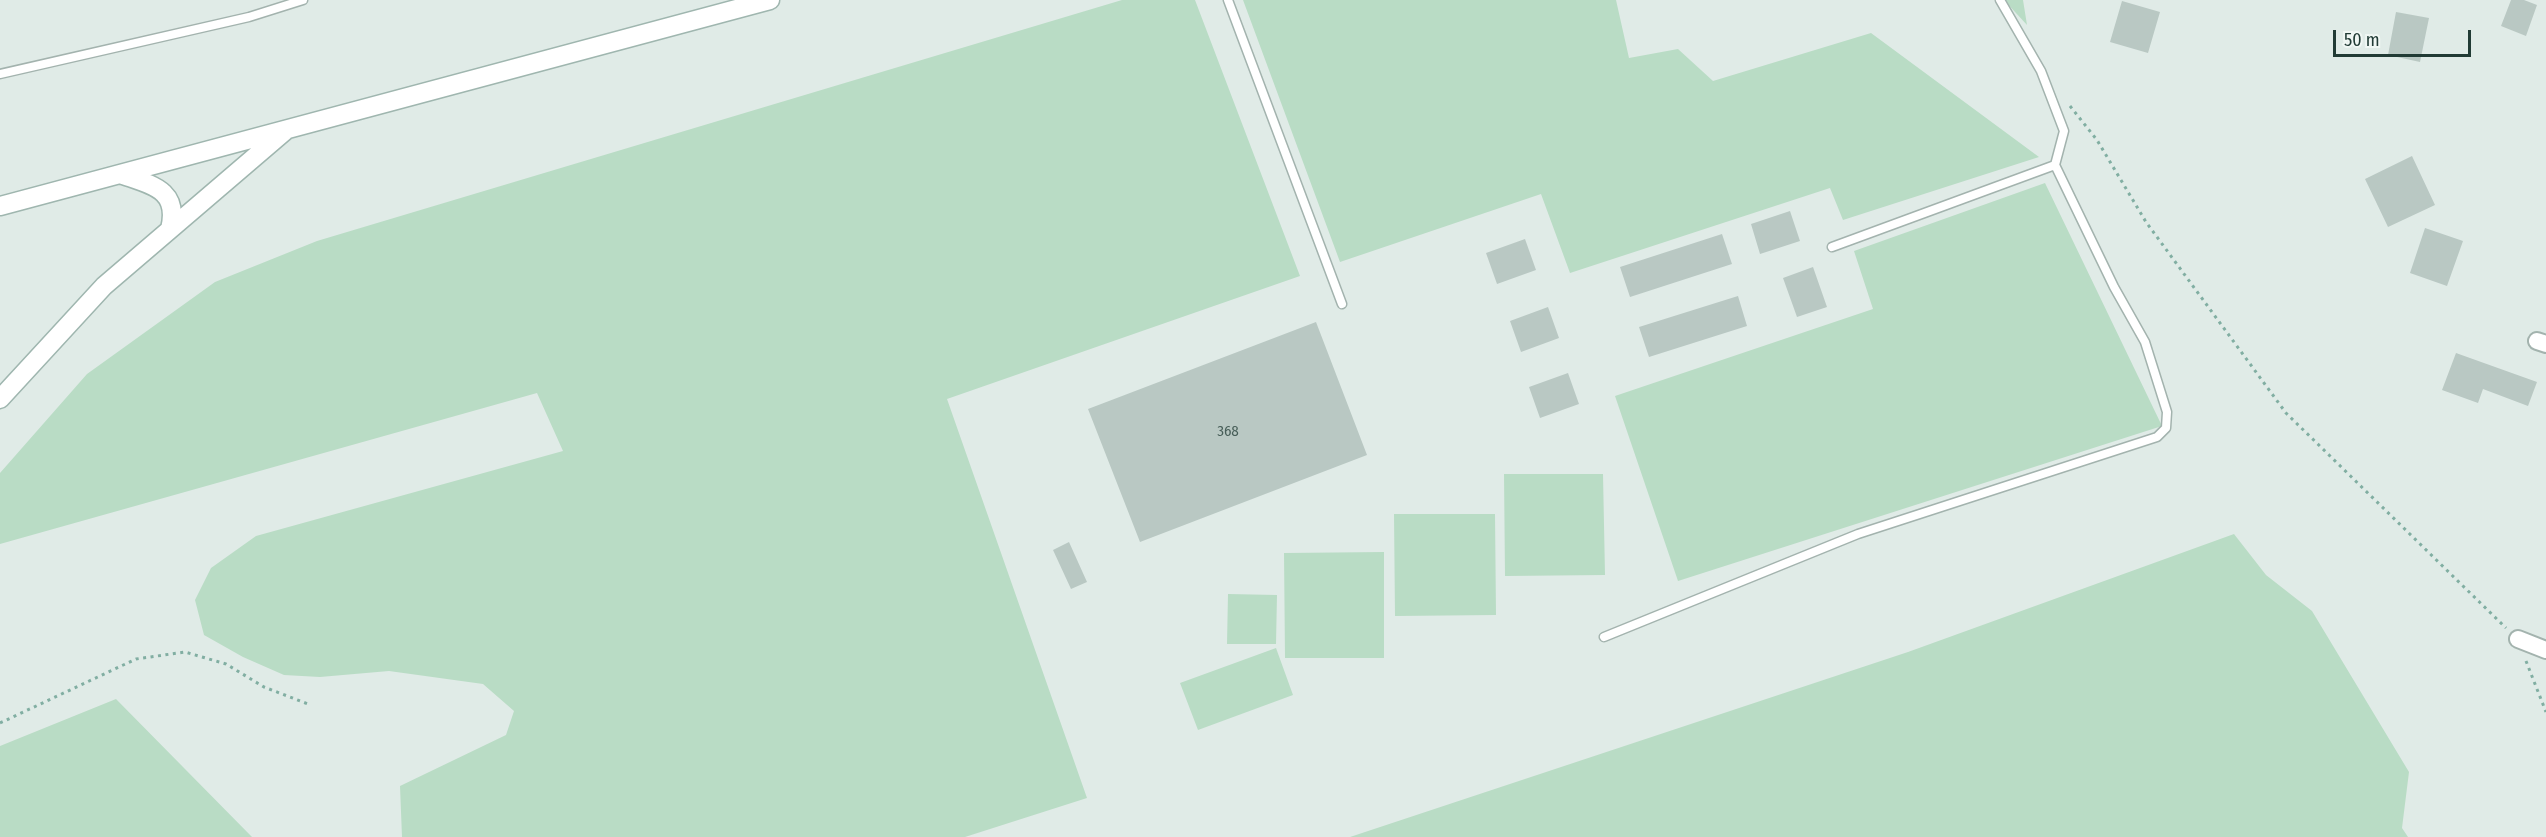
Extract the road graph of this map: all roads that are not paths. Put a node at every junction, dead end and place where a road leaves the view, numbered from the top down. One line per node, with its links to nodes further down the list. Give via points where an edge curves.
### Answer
1 (303, 0): 5 (lane, via 249,17)
2 (770, 0): 6 (main road)
3 (1228, 0): 12 (lane)
4 (2000, 0): 7 (lane, via 2041,71 2064,131)
5 (0, 74)
6 (289, 128): 8 (main road); 10 (main road)
7 (2055, 165): 11 (lane); 14 (lane, via 2145,342 2167,412 2166,428 2157,437 1858,534)
8 (120, 174): 9 (main road); 10 (main road, via 159,188 165,194 173,217)
9 (0, 206)
10 (170, 229): 13 (main road, via 104,286)
11 (1832, 247)
12 (1342, 304)
13 (0, 399)
14 (1604, 637)
15 (2517, 639): 16 (street)
16 (2546, 650)

